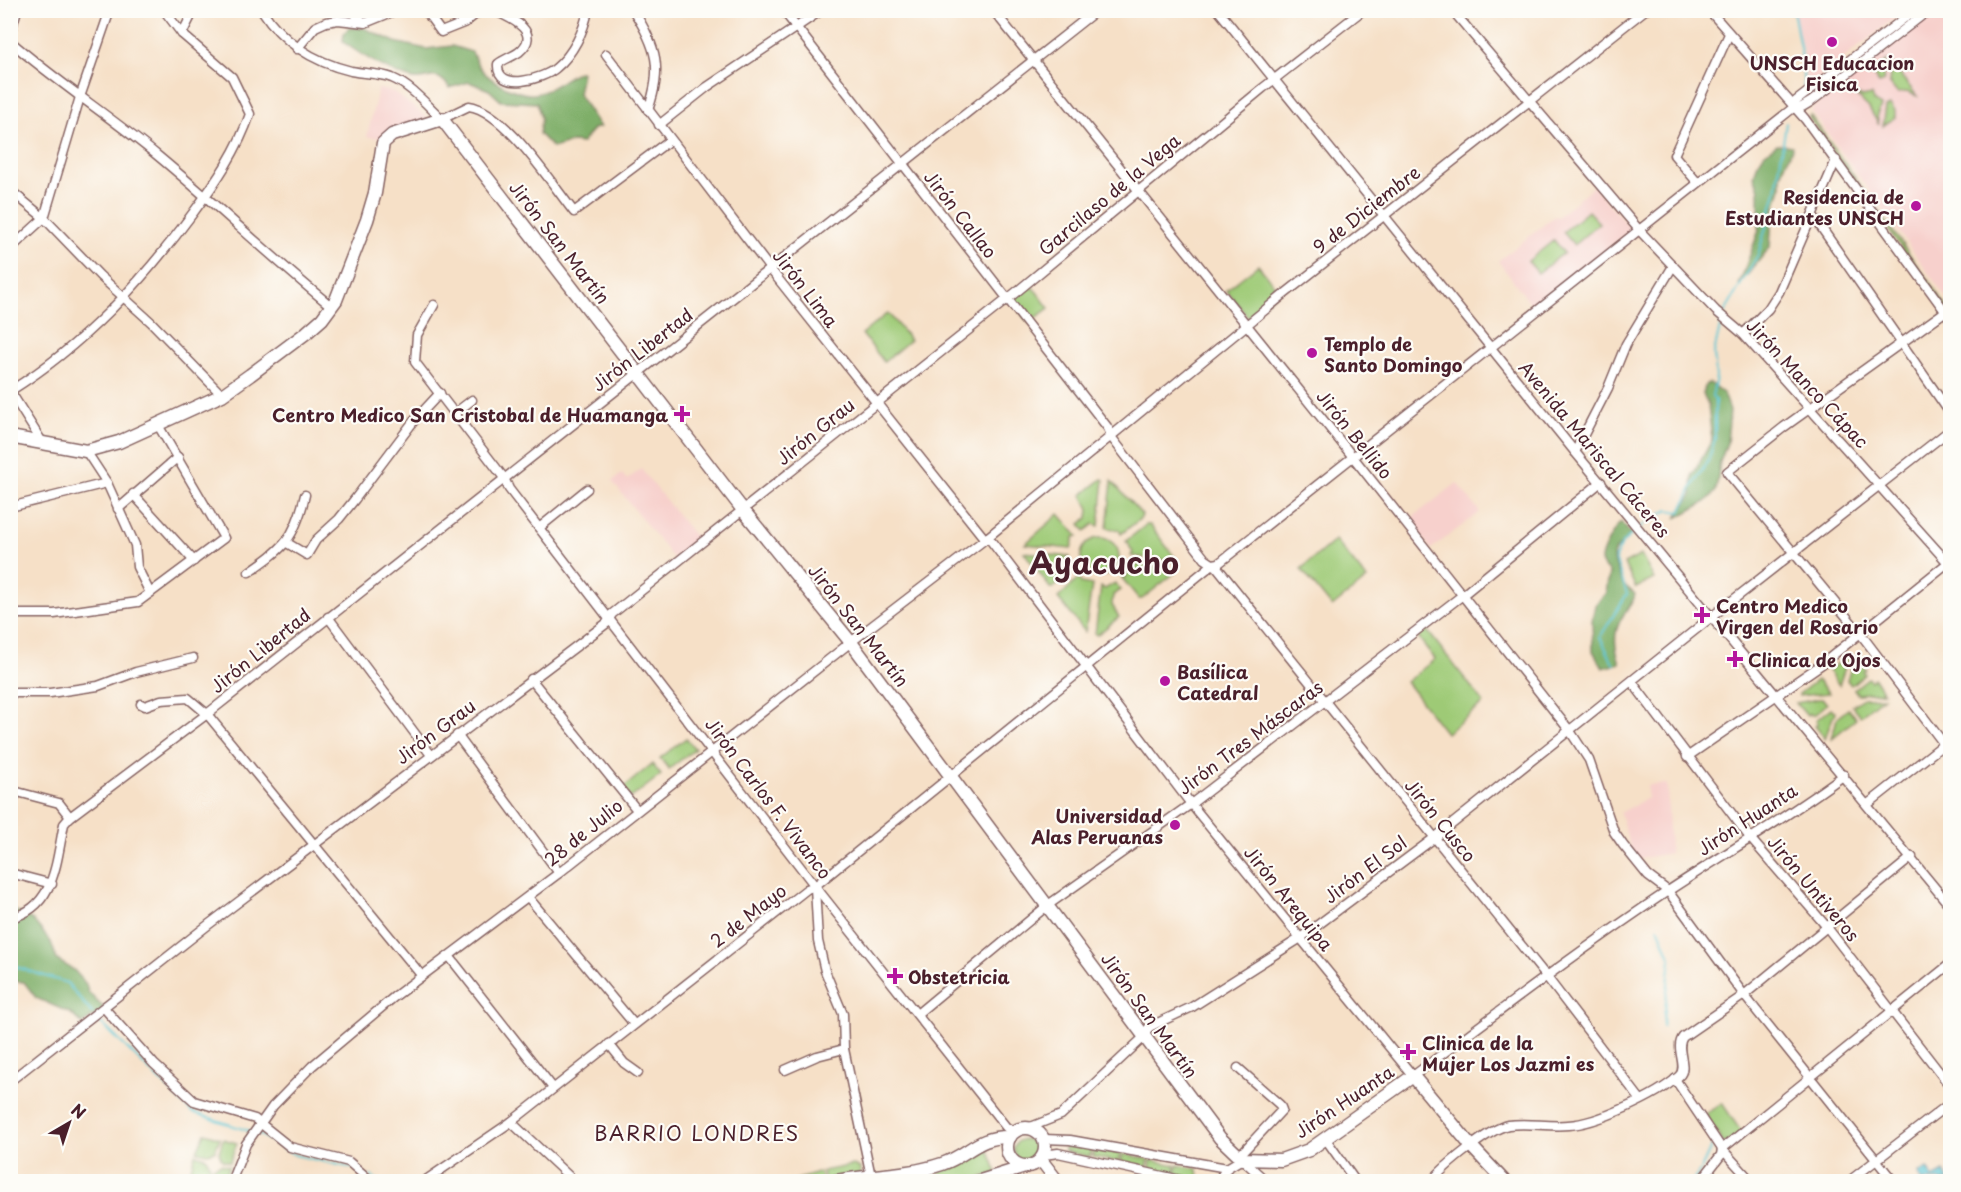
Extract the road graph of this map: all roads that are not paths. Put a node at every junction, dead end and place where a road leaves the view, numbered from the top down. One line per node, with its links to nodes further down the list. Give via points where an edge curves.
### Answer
1 (17, 10): 26 (street)
2 (110, 10): 34 (street)
3 (164, 10): 27 (street)
4 (194, 10): 27 (street)
5 (262, 10): 30 (street)
6 (350, 10): 24 (street)
7 (397, 10): 24 (street)
8 (425, 10): 9 (street, via 441,33)
9 (481, 10)
10 (492, 10): 11 (street, via 513,18 527,33 522,49 498,64 503,77 515,81 532,80 554,71 578,39)
11 (588, 10)
12 (633, 10): 37 (street, via 649,35 657,65 656,87)
13 (783, 10): 25 (street, Jirón Callao)
14 (822, 10): 25 (street)
15 (993, 10): 32 (street, Jirón Bellido)
16 (1097, 10): 32 (street, Jirón Libertad)
17 (1218, 10): 33 (street, Avenida Mariscal Cáceres)
18 (1363, 10): 33 (street, Garcilaso de la Vega)
19 (1452, 10): 35 (street, Jirón Manco Cápac)
20 (1645, 10): 35 (street, 9 de Diciembre)
21 (1709, 10): 28 (street)
22 (1915, 10): 36 (street, via 1796,101)
23 (1929, 10): 36 (street, via 1812,101)
24 (364, 23): 30 (street, via 326,22 315,27)
25 (797, 29): 39 (street, via 707,87); 42 (street, Jirón Callao)
26 (10, 34)
27 (182, 34): 46 (street, via 232,77 250,114 243,136)
28 (1729, 34): 36 (street); 43 (street, via 1674,155)
29 (10, 42): 34 (street)
30 (297, 49): 38 (street, via 343,68 393,79)
31 (606, 54): 37 (street, Jirón Lima)
32 (1034, 62): 42 (street, Jirón Libertad); 45 (street, Jirón Bellido)
33 (1274, 80): 45 (street, Garcilaso de la Vega); 47 (street, Avenida Mariscal Cáceres)
34 (80, 97): 46 (street, via 160,158); 49 (street)
35 (1528, 101): 47 (street, 9 de Diciembre); 50 (street, Jirón Manco Cápac)
36 (1793, 108): 41 (street); 43 (street, 2 de Mayo)
37 (648, 110): 39 (street, Jirón Lima)
38 (442, 119): 40 (street, via 469,106 489,112 512,134 574,212); 57 (street, via 392,135 383,143 367,220); 63 (street, Jirón San Martín)
39 (659, 125): 40 (street, Jirón Lima)
40 (670, 140): 53 (street, Jirón Lima)
41 (1836, 160): 48 (street); 58 (street)
42 (901, 165): 53 (street, Jirón Libertad); 55 (street, Jirón Callao)
43 (1698, 182): 50 (street, 2 de Mayo)
44 (10, 190): 49 (street)
45 (1139, 191): 55 (street, Garcilaso de la Vega); 59 (street, Jirón Bellido)
46 (204, 198): 54 (street); 57 (street)
47 (1384, 216): 59 (street, 9 de Diciembre); 62 (street, Avenida Mariscal Cáceres)
48 (1814, 217): 60 (street, via 1779,292); 61 (street)
49 (44, 218): 51 (street); 54 (street)
50 (1638, 228): 52 (street, Jirón Manco Cápac); 62 (street, 2 de Mayo)
51 (10, 249)
52 (1673, 266): 60 (street, Jirón Manco Cápac); 78 (street, via 1626,344)
53 (771, 270): 63 (street, Jirón Libertad); 68 (street, Jirón Lima)
54 (124, 298): 64 (street, via 83,339); 66 (street)
55 (1007, 299): 68 (street, Garcilaso de la Vega); 75 (street, Jirón Callao)
56 (434, 305): 65 (street, Jirón Carlos F. Vivanco, via 417,335 414,355 418,369)
57 (331, 306): 66 (street, via 306,333)
58 (1948, 314): 61 (street)
59 (1246, 326): 75 (street, 9 de Diciembre); 80 (street, Jirón Bellido)
60 (1743, 334): 69 (street, Jirón Manco Cápac)
61 (1900, 343): 69 (street); 71 (street)
62 (1489, 347): 78 (street, Avenida Mariscal Cáceres); 80 (street, 2 de Mayo)
63 (638, 374): 81 (street, Jirón Libertad); 90 (street, Jirón San Martín)
64 (10, 391): 76 (street)
65 (440, 393): 70 (street, Jirón Carlos F. Vivanco); 93 (street, via 412,422 307,555)
66 (222, 395): 72 (street)
67 (472, 400): 70 (street)
68 (876, 404): 90 (street, Jirón Grau); 92 (street, Jirón Lima)
69 (1811, 408): 84 (street, Jirón Manco Cápac); 94 (street, via 1728,468 1727,475)
70 (455, 413): 81 (street, Jirón Carlos F. Vivanco)
71 (1950, 413)
72 (158, 424): 77 (street, via 119,442); 79 (street)
73 (1950, 430): 84 (street, Jirón El Sol)
74 (10, 437): 76 (street)
75 (1112, 438): 92 (street, 9 de Diciembre); 97 (street, Jirón Callao, via 1205,559)
76 (42, 442): 77 (street)
77 (86, 451): 83 (street)
78 (1575, 452): 82 (street, Avenida Mariscal Cáceres)
79 (178, 456): 86 (street); 95 (street, via 224,538)
80 (1353, 457): 97 (street, 2 de Mayo); 100 (street, Jirón Bellido)
81 (504, 478): 91 (street, Jirón Carlos F. Vivanco); 102 (street, Jirón Libertad)
82 (1601, 482): 100 (street, Jirón Tres Máscaras); 103 (street, Avenida Mariscal Cáceres)
83 (107, 483): 88 (street); 89 (street)
84 (1880, 486): 94 (street, Jirón El Sol); 96 (street, Jirón Manco Cápac)
85 (587, 489): 91 (street)
86 (133, 494): 89 (street); 95 (street)
87 (305, 495): 93 (street, via 301,516)
88 (10, 507)
89 (118, 509): 99 (street, via 135,545 137,567)
90 (743, 510): 104 (street, Jirón Grau); 106 (street, Jirón San Martín)
91 (539, 528): 104 (street, Jirón Carlos F. Vivanco)
92 (986, 538): 106 (street, 28 de Julio); 108 (street, Jirón Lima)
93 (287, 543): 98 (street)
94 (1793, 555): 103 (street, Jirón El Sol); 105 (street)
95 (194, 561): 99 (street)
96 (1950, 563): 105 (street)
97 (1213, 564): 108 (street, 2 de Mayo); 113 (street, Jirón Cusco)
98 (249, 572)
99 (150, 593): 101 (street, via 138,602 54,614)
100 (1462, 596): 113 (street, Jirón Tres Máscaras); 116 (street, Jirón Bellido)
101 (10, 614)
102 (328, 617): 115 (street, Jirón Libertad); 120 (street)
103 (1712, 617): 110 (street, Jirón El Sol); 112 (street, Avenida Mariscal Cáceres)
104 (610, 618): 109 (street, Jirón Grau); 119 (street, Jirón Carlos F. Vivanco)
105 (1860, 633): 112 (street); 118 (street)
106 (851, 642): 119 (street, 28 de Julio); 123 (street, Jirón San Martín)
107 (193, 658): 111 (street, via 99,686 50,693)
108 (1086, 665): 123 (street, 2 de Mayo); 125 (street, Jirón Arequipa)
109 (531, 679): 117 (street, Jirón Grau); 128 (street)
110 (1632, 682): 116 (street, Jirón El Sol); 121 (street, Jirón Untiveros)
111 (10, 693)
112 (1776, 697): 121 (street); 122 (street, Avenida Mariscal Cáceres)
113 (1325, 701): 125 (street, Jirón Tres Máscaras); 130 (street, Jirón Cusco)
114 (141, 704): 115 (street, via 188,698)
115 (207, 714): 129 (street, Jirón Libertad); 132 (street)
116 (1570, 731): 130 (street, Jirón El Sol); 138 (street, Jirón Bellido, via 1589,760 1618,839 1648,876)
117 (457, 735): 120 (street, Jirón Grau); 135 (street)
118 (1947, 743): 126 (street)
119 (712, 751): 128 (street, 28 de Julio); 137 (street, Jirón Carlos F. Vivanco)
120 (431, 755): 132 (street, Jirón Grau)
121 (1687, 757): 131 (street, Jirón Untiveros)
122 (1844, 775): 126 (street, Avenida Mariscal Cáceres); 131 (street, Jirón Huanta)
123 (952, 776): 137 (street, 2 de Mayo); 140 (street, Jirón San Martín)
124 (13, 791): 127 (street); 129 (street, via 59,803)
125 (1191, 804): 140 (street, Jirón Tres Máscaras); 144 (street, Jirón Arequipa)
126 (1868, 804): 133 (street, Avenida Mariscal Cáceres)
127 (10, 810)
128 (637, 810): 135 (street, 28 de Julio)
129 (70, 817): 136 (street, via 64,824)
130 (1434, 838): 144 (street, Jirón El Sol); 148 (street, Jirón Cusco)
131 (1751, 839): 138 (street, Jirón Huanta); 143 (street, Jirón Untiveros)
132 (313, 846): 147 (street); 150 (street, Jirón Grau)
133 (1912, 857): 141 (street, Avenida Mariscal Cáceres); 143 (street)
134 (10, 873): 136 (street)
135 (559, 873): 139 (street, 28 de Julio)
136 (52, 884): 142 (street, via 30,912)
137 (815, 886): 152 (street, Jirón Carlos F. Vivanco); 153 (street, 2 de Mayo); 156 (street, via 818,941 825,972 843,1014)
138 (1668, 891): 148 (street, Jirón Huanta); 149 (street, Jirón Bellido)
139 (528, 897): 145 (street, 28 de Julio); 153 (street)
140 (1048, 905): 152 (street, Jirón Tres Máscaras); 154 (street, Jirón San Martín)
141 (1950, 906)
142 (10, 918)
143 (1826, 926): 149 (street); 151 (street, Jirón Untiveros)
144 (1299, 939): 154 (street, Jirón El Sol, via 1192,1007 1149,1027); 160 (street, Jirón Arequipa)
145 (449, 956): 147 (street, 28 de Julio); 165 (street)
146 (1950, 964): 151 (street)
147 (422, 976): 169 (street, 28 de Julio, via 312,1066)
148 (1546, 976): 160 (street, Jirón Huanta); 166 (street, Jirón Cusco)
149 (1744, 995): 161 (street, via 1680,1040 1682,1073); 162 (street, Jirón Bellido)
150 (105, 1009): 163 (street, Jirón Grau); 169 (street, via 154,1064 194,1101)
151 (1893, 1010): 162 (street); 164 (street, Jirón Untiveros)
152 (917, 1014): 171 (street, Jirón Carlos F. Vivanco)
153 (634, 1024): 155 (street, 2 de Mayo)
154 (1144, 1037): 170 (street, Jirón El Sol, via 1061,1115); 177 (street, Jirón San Martín, via 1207,1123)
155 (609, 1044): 159 (street); 165 (street, 2 de Mayo)
156 (844, 1049): 158 (street); 182 (street)
157 (1238, 1068): 177 (street, via 1282,1110)
158 (785, 1070)
159 (638, 1073)
160 (1413, 1076): 172 (street, Jirón Huanta); 174 (street, Jirón Arequipa)
161 (1675, 1078): 166 (street); 175 (street)
162 (1810, 1080): 175 (street); 178 (street, Jirón Bellido)
163 (10, 1081)
164 (1950, 1086)
165 (553, 1088): 168 (street, 2 de Mayo)
166 (1640, 1099): 174 (street, via 1602,1119 1569,1125 1507,1125)
167 (1950, 1103): 178 (street)
168 (512, 1122): 184 (street, 2 de Mayo); 185 (street)
169 (261, 1123): 181 (street, via 281,1142 299,1151 352,1163); 183 (street, 28 de Julio)
170 (1028, 1128): 171 (street); 173 (street)
171 (1012, 1135): 179 (street, via 1007,1146 1009,1156 1016,1164); 182 (street, via 985,1139 944,1163)
172 (1325, 1138): 177 (street, Jirón Huanta, via 1309,1150 1281,1160); 193 (street)
173 (1044, 1139): 176 (street); 180 (street, via 1070,1140)
174 (1472, 1147): 194 (street); 195 (street, Jirón Arequipa)
175 (1722, 1149): 196 (street); 197 (street)
176 (1042, 1157): 179 (street); 189 (street); 190 (street, via 1058,1153)
177 (1240, 1157): 180 (street); 192 (street)
178 (1876, 1161): 198 (street); 199 (street, Jirón Bellido)
179 (1027, 1167): 187 (street); 188 (street)
180 (1227, 1168): 191 (street)
181 (370, 1179)
182 (871, 1180): 186 (street)
183 (231, 1182)
184 (423, 1182)
185 (575, 1182)
186 (830, 1182)
187 (977, 1182)
188 (1047, 1182)
189 (1058, 1182)
190 (1191, 1182)
191 (1217, 1182)
192 (1267, 1182)
193 (1356, 1182)
194 (1431, 1182)
195 (1505, 1182)
196 (1700, 1182)
197 (1752, 1182)
198 (1848, 1182)
199 (1894, 1182)

